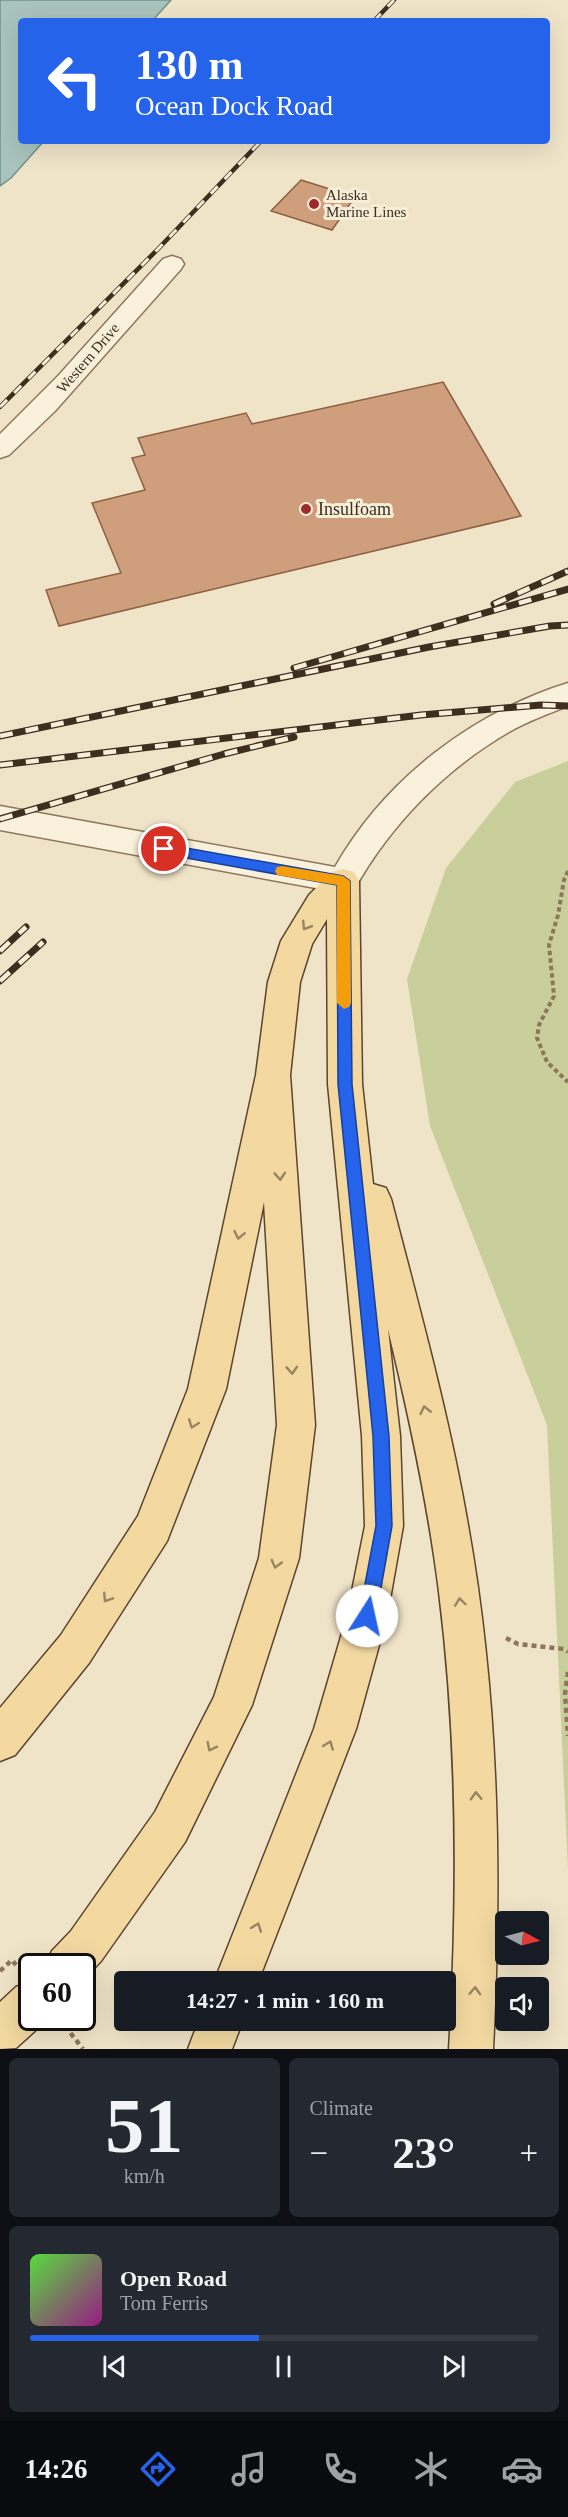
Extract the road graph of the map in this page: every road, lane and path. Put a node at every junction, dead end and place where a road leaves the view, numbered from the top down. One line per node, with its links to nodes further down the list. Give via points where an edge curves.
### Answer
1 (172, 264): 2 (street, Western Drive, via 29,424)
2 (0, 449)
3 (568, 694): 6 (street, via 499,724 447,759 374,830)
4 (0, 818): 6 (street)
5 (568, 871): 8 (path, via 563,877 560,909 549,941 555,994 537,1032 545,1059)
6 (343, 881): 7 (main road, one-way to 7, via 320,904 297,941 284,982); 9 (main road)
7 (273, 1075): 12 (main road, one-way to 12, via 207,1389 153,1528 75,1649); 13 (main road, one-way to 13, via 296,1425 279,1558 232,1705 175,1817)
8 (568, 1082)
9 (345, 1084): 16 (main road, one-way to 9, via 335,1729 367,1616 384,1526 381,1436); 23 (main road, one-way to 9, via 479,1873 476,1764 465,1640 433,1446)
10 (568, 1672): 11 (path)
11 (568, 1736)
12 (0, 1740)
13 (79, 1953)
14 (12, 1960): 15 (path)
15 (0, 1971)
16 (240, 1971)
17 (18, 2016): 20 (main road)
18 (68, 2031): 21 (path)
19 (217, 2031): 22 (main road)
20 (0, 2032)
21 (83, 2049)
22 (210, 2049)
23 (471, 2049)

